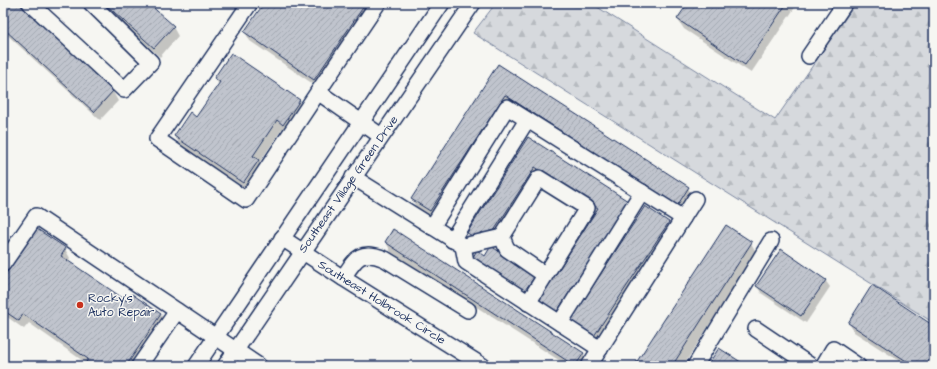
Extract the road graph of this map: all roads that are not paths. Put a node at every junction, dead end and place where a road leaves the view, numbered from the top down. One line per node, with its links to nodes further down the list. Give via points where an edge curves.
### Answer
1 (30, 3): 2 (street, via 124,90 151,62)
2 (91, 3)
3 (250, 3): 9 (street, via 157,139 246,200)
4 (378, 3): 9 (street)
5 (442, 3): 11 (street, Southeast Village Green Drive)
6 (473, 3): 12 (street, Southeast Village Green Drive)
7 (845, 3): 8 (street)
8 (810, 56)
9 (318, 92): 11 (street)
10 (527, 120): 14 (street); 17 (street, via 507,107); 21 (street)
11 (361, 122): 12 (street); 19 (street, Southeast Village Green Drive)
12 (381, 136): 13 (street, Southeast Village Green Drive)
13 (353, 177): 17 (street); 22 (street, Southeast Village Green Drive)
14 (642, 192): 16 (street); 29 (street)
15 (695, 199): 16 (street)
16 (683, 218): 32 (street)
17 (432, 227): 21 (street)
18 (502, 237): 21 (street); 24 (street, via 507,249); 24 (street, via 539,178 587,208)
19 (282, 238): 22 (street, Southeast Holbrook Circle); 31 (street, Southeast Village Green Drive)
20 (771, 241): 40 (street)
21 (458, 243): 26 (street, via 466,262)
22 (302, 251): 25 (street, Southeast Holbrook Circle); 33 (street, Southeast Village Green Drive)
23 (3, 264): 28 (street, via 36,216)
24 (545, 275): 26 (street)
25 (343, 278): 27 (street, via 357,258 364,254 372,254 385,259); 38 (street, Southeast Holbrook Circle)
26 (528, 302): 29 (street)
27 (468, 310)
28 (177, 311): 31 (street); 34 (street)
29 (560, 323): 32 (street)
30 (756, 330): 41 (street)
31 (215, 337): 33 (street); 35 (street, Southeast Village Green Drive)
32 (600, 349): 39 (street)
33 (235, 350): 36 (street, Southeast Village Green Drive); 37 (street)
34 (139, 366)
35 (196, 366)
36 (225, 366)
37 (259, 366)
38 (483, 366)
39 (589, 366)
40 (696, 366)
41 (811, 366)
42 (823, 366): 43 (street, via 833,350)
43 (858, 366)

